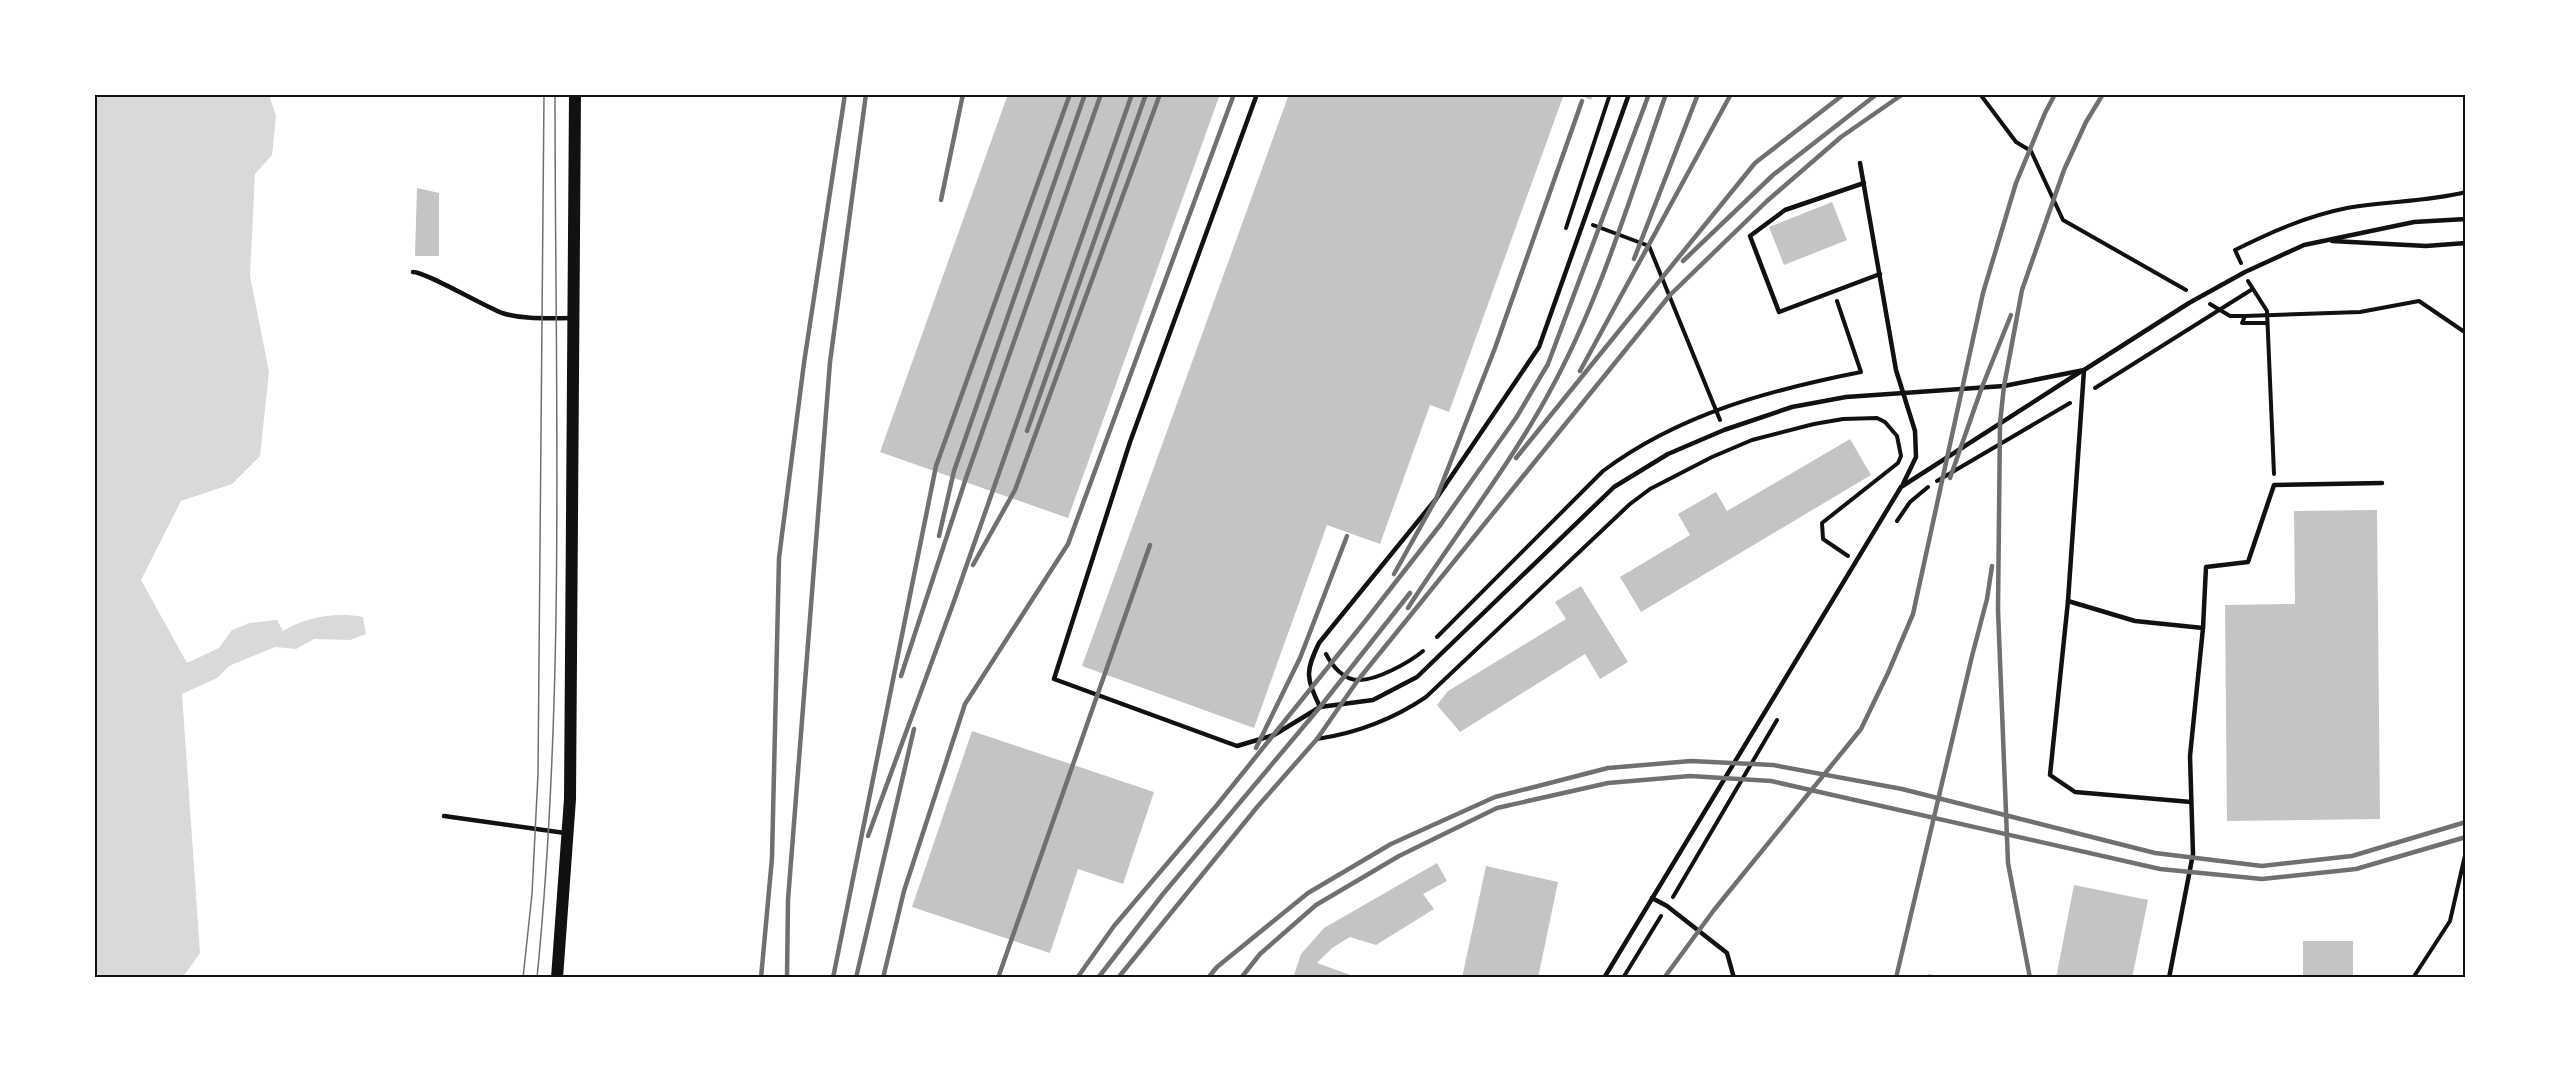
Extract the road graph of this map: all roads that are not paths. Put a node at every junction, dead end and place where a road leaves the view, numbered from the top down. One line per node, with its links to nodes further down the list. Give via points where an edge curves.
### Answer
1 (575, 94): 11 (main road)
2 (1257, 94): 18 (lane, via 1130,441 1053,679 1237,746 1274,735)
3 (1629, 94): 18 (lane, via 1539,347 1436,499 1319,643 1307,668)
4 (1860, 163): 5 (lane)
5 (1864, 183): 10 (lane); 10 (lane, via 1785,210 1750,237 1779,312)
6 (2466, 219): 7 (lane, via 2414,222)
7 (2323, 241): 8 (lane, via 2426,246); 12 (lane, via 2304,245 2245,272)
8 (2466, 243)
9 (413, 272): 11 (lane, via 502,313 522,318)
10 (1880, 274): 13 (lane)
11 (574, 318): 21 (main road)
12 (2084, 370): 13 (lane, via 2004,386); 15 (lane); 16 (lane)
13 (1902, 392): 15 (lane, via 1916,431 1916,457); 18 (lane, via 1792,407 1668,454 1614,487 1417,677 1373,700)
14 (2382, 483): 17 (lane, via 2274,484 2248,561 2206,567)
15 (1902, 487): 22 (lane)
16 (2068, 601): 17 (lane, via 2135,621); 19 (lane, via 2050,775 2075,792)
17 (2203, 628): 19 (lane, via 2190,756)
18 (1320, 707)
19 (2191, 802): 26 (lane, via 2193,854)
20 (444, 816): 21 (lane)
21 (568, 833): 23 (main road)
22 (1652, 898): 24 (lane); 25 (lane, via 1727,953)
23 (557, 978)
24 (1604, 978)
25 (1734, 978)
26 (2169, 978)

